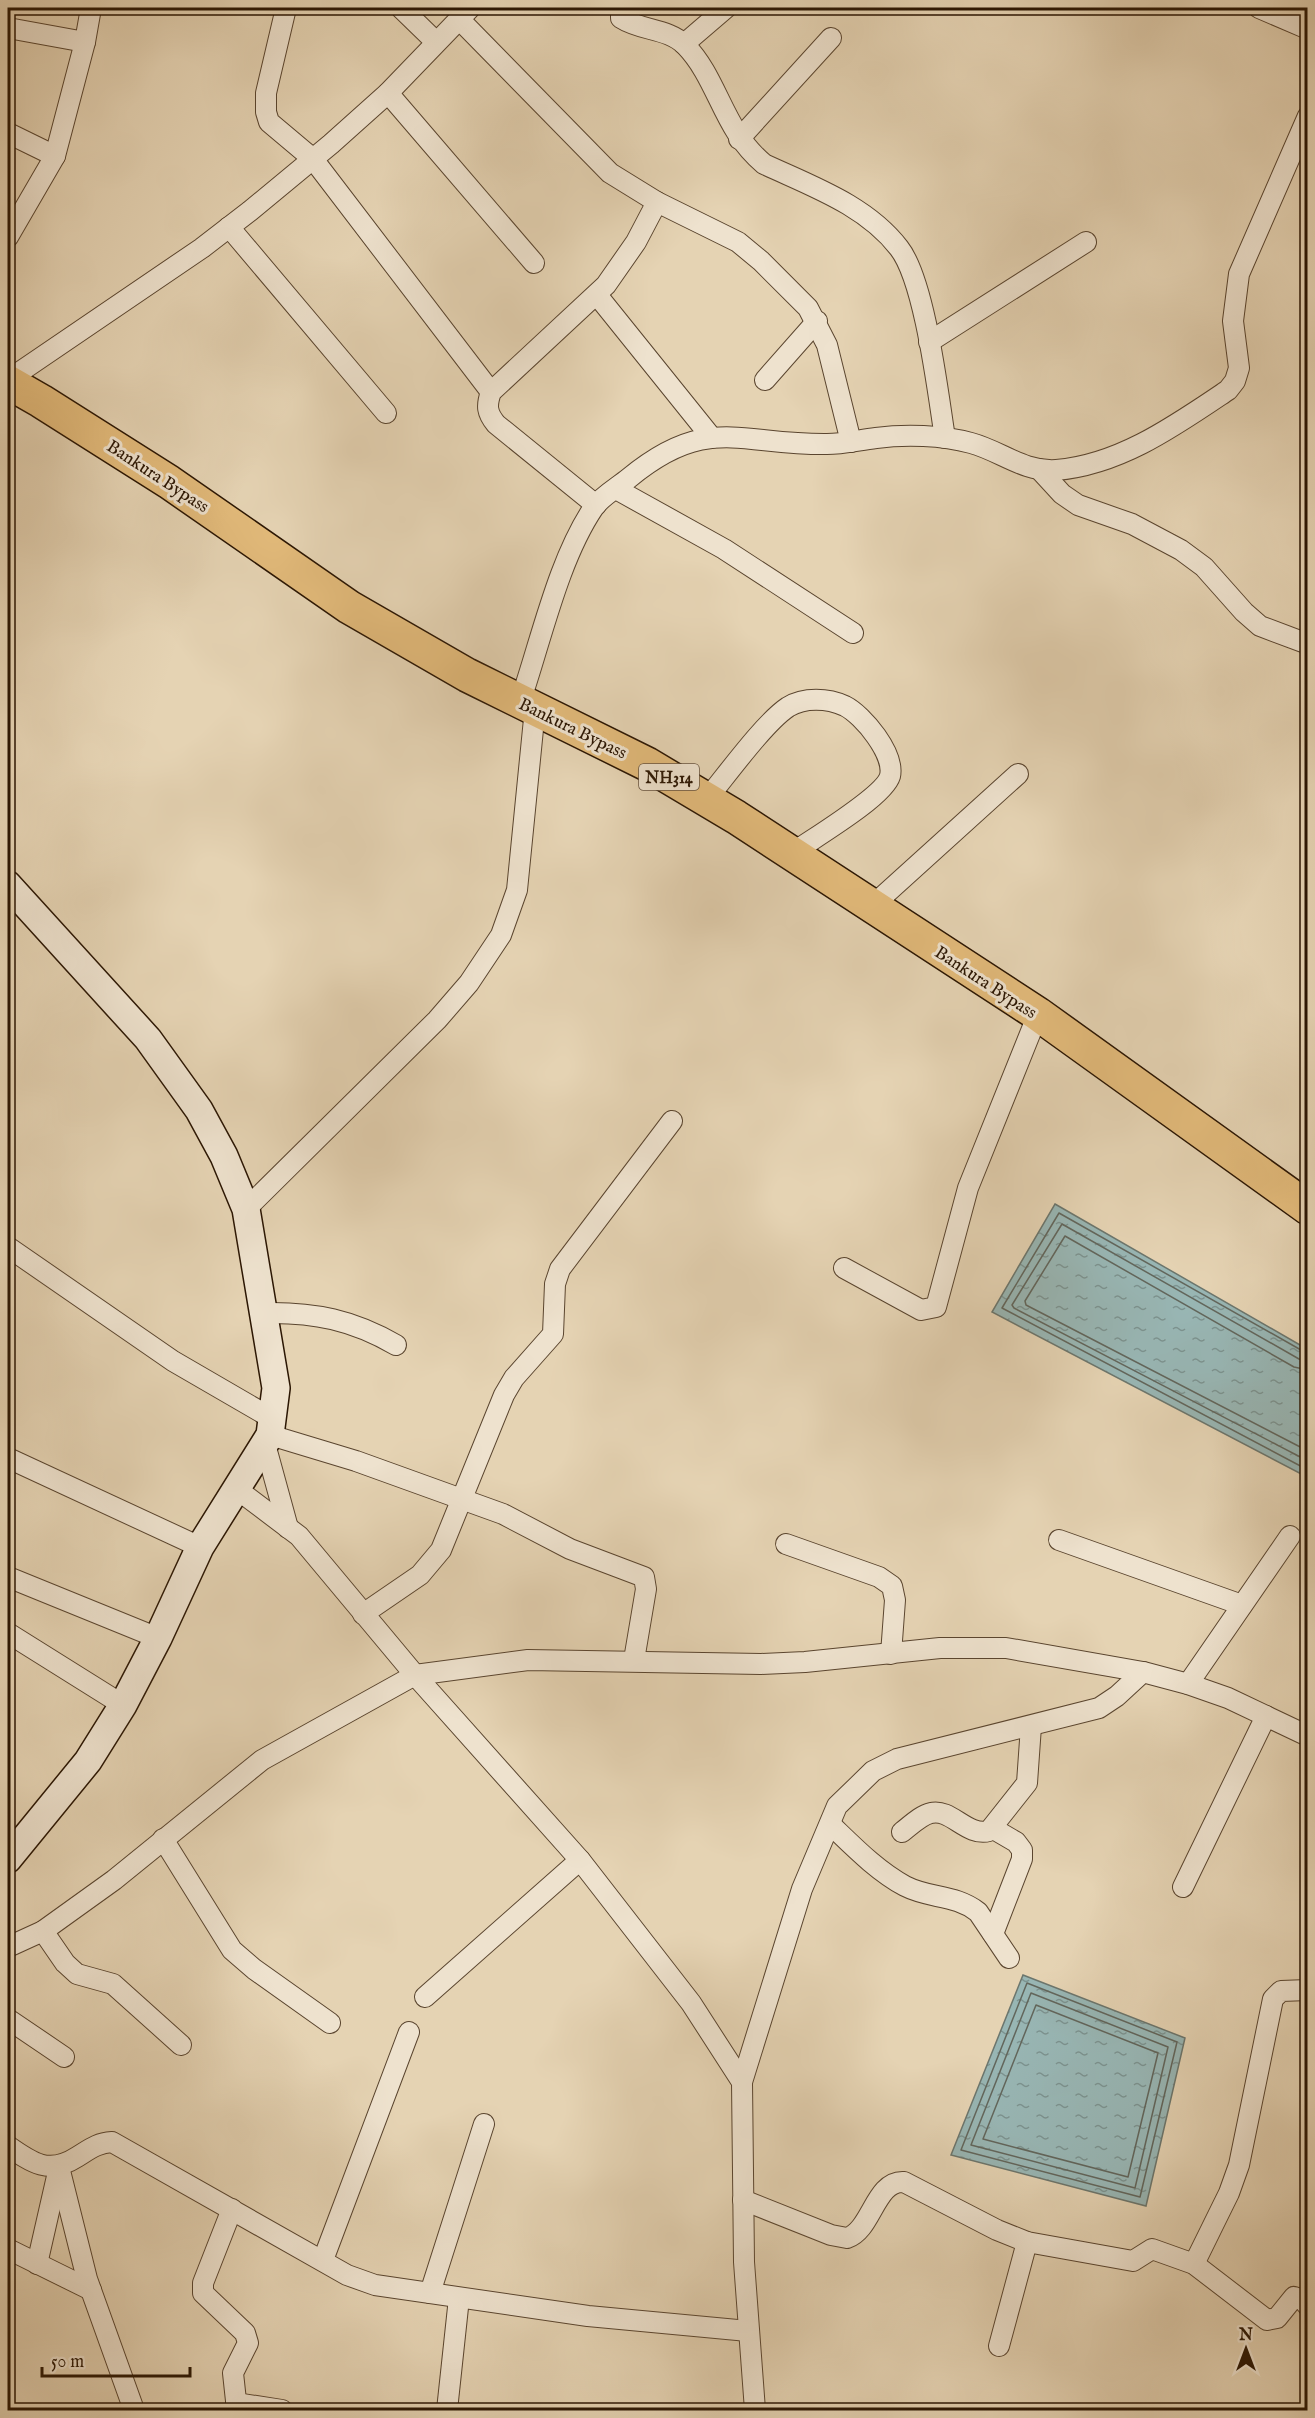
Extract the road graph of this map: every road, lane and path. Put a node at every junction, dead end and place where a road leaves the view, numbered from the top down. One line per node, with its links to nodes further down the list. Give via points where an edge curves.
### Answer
1 (91, 8): 11 (street)
2 (286, 8): 19 (street, via 266,93 266,112 276,129)
3 (400, 8): 12 (street)
4 (621, 8): 13 (street, via 621,18 630,24 669,34)
5 (726, 8): 13 (street)
6 (1260, 8): 9 (street)
7 (464, 13): 12 (street); 20 (street, via 594,160)
8 (8, 28): 11 (street)
9 (1308, 29)
10 (831, 38): 17 (street)
11 (85, 42): 18 (street)
12 (436, 42): 14 (street)
13 (684, 44): 17 (street, via 701,67)
14 (388, 93): 19 (street); 24 (street)
15 (1308, 116): 35 (street, via 1239,274 1233,321 1239,368 1235,381 1228,390 1152,438 1112,457 1090,464)
16 (8, 133): 18 (street)
17 (739, 139): 27 (street, via 764,164 856,209 900,248 912,276)
18 (55, 156): 22 (street)
19 (313, 159): 21 (street); 30 (street)
20 (657, 202): 25 (street, via 636,242); 26 (street, via 738,242)
21 (229, 227): 29 (street); 31 (street)
22 (8, 237)
23 (1086, 242): 27 (street)
24 (534, 263)
25 (597, 295): 30 (street); 32 (street)
26 (817, 321): 28 (street); 34 (street, via 827,345)
27 (929, 342): 33 (street)
28 (765, 380)
29 (8, 381): 40 (highway, Bankura Bypass / NH314, via 169,482 349,607)
30 (491, 392): 37 (street, via 488,414 496,424)
31 (386, 413)
32 (712, 438): 34 (street); 36 (street, via 673,447)
33 (945, 438): 34 (street, via 894,436); 35 (street, via 972,443)
34 (851, 442)
35 (1039, 469): 39 (street, via 1078,505 1132,524 1181,550 1204,567 1260,626)
36 (616, 489): 37 (street); 38 (street, via 724,549)
37 (596, 505): 40 (street, via 573,543)
38 (853, 633)
39 (1308, 644)
40 (528, 706): 42 (highway, Bankura Bypass / NH314, via 647,764); 49 (street, via 517,890 501,935 437,1020)
41 (1018, 774): 45 (street)
42 (706, 800): 43 (highway, Bankura Bypass / NH314); 43 (street, via 789,707 808,700 828,700 847,707 885,748 890,776 880,792)
43 (791, 854): 45 (highway, Bankura Bypass / NH314)
44 (8, 885): 49 (street, via 161,1055 199,1110)
45 (871, 906): 46 (highway, Bankura Bypass / NH314)
46 (1038, 1014): 48 (highway, Bankura Bypass / NH314); 51 (street, via 968,1188 936,1307 921,1310)
47 (672, 1120): 57 (street, via 560,1269 555,1284 553,1334 504,1395)
48 (1308, 1208)
49 (246, 1209): 52 (street)
50 (8, 1247): 54 (street)
51 (844, 1268)
52 (265, 1313): 53 (street, via 330,1317 372,1331); 54 (street, via 276,1388)
53 (396, 1345)
54 (269, 1433): 56 (street); 57 (street); 58 (street)
55 (8, 1458): 62 (street)
56 (238, 1490): 58 (street); 62 (street)
57 (460, 1499): 65 (street, via 433,1562); 69 (street, via 517,1520 570,1549 644,1577 646,1589)
58 (288, 1528): 65 (street)
59 (1290, 1536): 64 (street)
60 (1059, 1540): 64 (street)
61 (786, 1544): 68 (street, via 879,1577 892,1586 895,1600)
62 (200, 1547): 67 (street)
63 (8, 1577): 67 (street)
64 (1242, 1605): 72 (street)
65 (363, 1614): 71 (street)
66 (8, 1633): 73 (street)
67 (158, 1638): 73 (street)
68 (891, 1654): 69 (street, via 761,1664); 70 (street, via 940,1648 1006,1648)
69 (634, 1660): 71 (street, via 528,1660)
70 (1143, 1672): 72 (street); 75 (street, via 1099,1708)
71 (415, 1675): 80 (street, via 262,1760); 82 (street)
72 (1188, 1684): 74 (street)
73 (123, 1704): 81 (street, via 88,1761)
74 (1266, 1716): 76 (street); 83 (street)
75 (1031, 1726): 77 (street, via 897,1759 873,1771 850,1791 837,1806); 78 (street, via 1026,1783)
76 (1308, 1736)
77 (830, 1824): 85 (street, via 906,1887 963,1901 978,1912); 95 (street, via 802,1889)
78 (992, 1828): 79 (street, via 979,1833 935,1812); 85 (street, via 1022,1850)
79 (902, 1832)
80 (163, 1839): 84 (street, via 114,1881); 91 (street, via 232,1950)
81 (8, 1859)
82 (580, 1860): 89 (street); 95 (street, via 691,2003)
83 (1183, 1887)
84 (43, 1931): 86 (street); 93 (street, via 77,1974 113,1984)
85 (993, 1934): 87 (street)
86 (8, 1947)
87 (1009, 1959)
88 (1308, 1990): 105 (street, via 1281,1991 1273,1999 1239,2165)
89 (425, 1997)
90 (8, 2019): 94 (street)
91 (330, 2023)
92 (409, 2032): 103 (street)
93 (181, 2045)
94 (64, 2057)
95 (742, 2082): 99 (street)
96 (484, 2124): 107 (street)
97 (8, 2146): 98 (street, via 29,2161)
98 (59, 2167): 100 (street, via 91,2146 112,2142); 104 (street); 106 (street)
99 (743, 2200): 101 (street, via 847,2238 857,2232 888,2187 897,2181 904,2182); 110 (street)
100 (232, 2209): 103 (street); 112 (street, via 202,2283 203,2293 245,2333 248,2343 233,2373)
101 (1028, 2242): 105 (street, via 1133,2261 1156,2249); 111 (street)
102 (8, 2248): 104 (street)
103 (323, 2260): 107 (street, via 347,2275 375,2285)
104 (37, 2264): 106 (street)
105 (1194, 2264): 109 (street, via 1267,2320 1277,2318 1292,2298 1300,2298)
106 (91, 2290): 113 (street)
107 (430, 2293): 108 (street)
108 (459, 2298): 110 (street, via 588,2316); 115 (street)
109 (1308, 2306)
110 (748, 2331): 116 (street)
111 (999, 2346)
112 (236, 2407): 114 (street)
113 (134, 2410)
114 (282, 2410)
115 (447, 2410)
116 (755, 2410)

